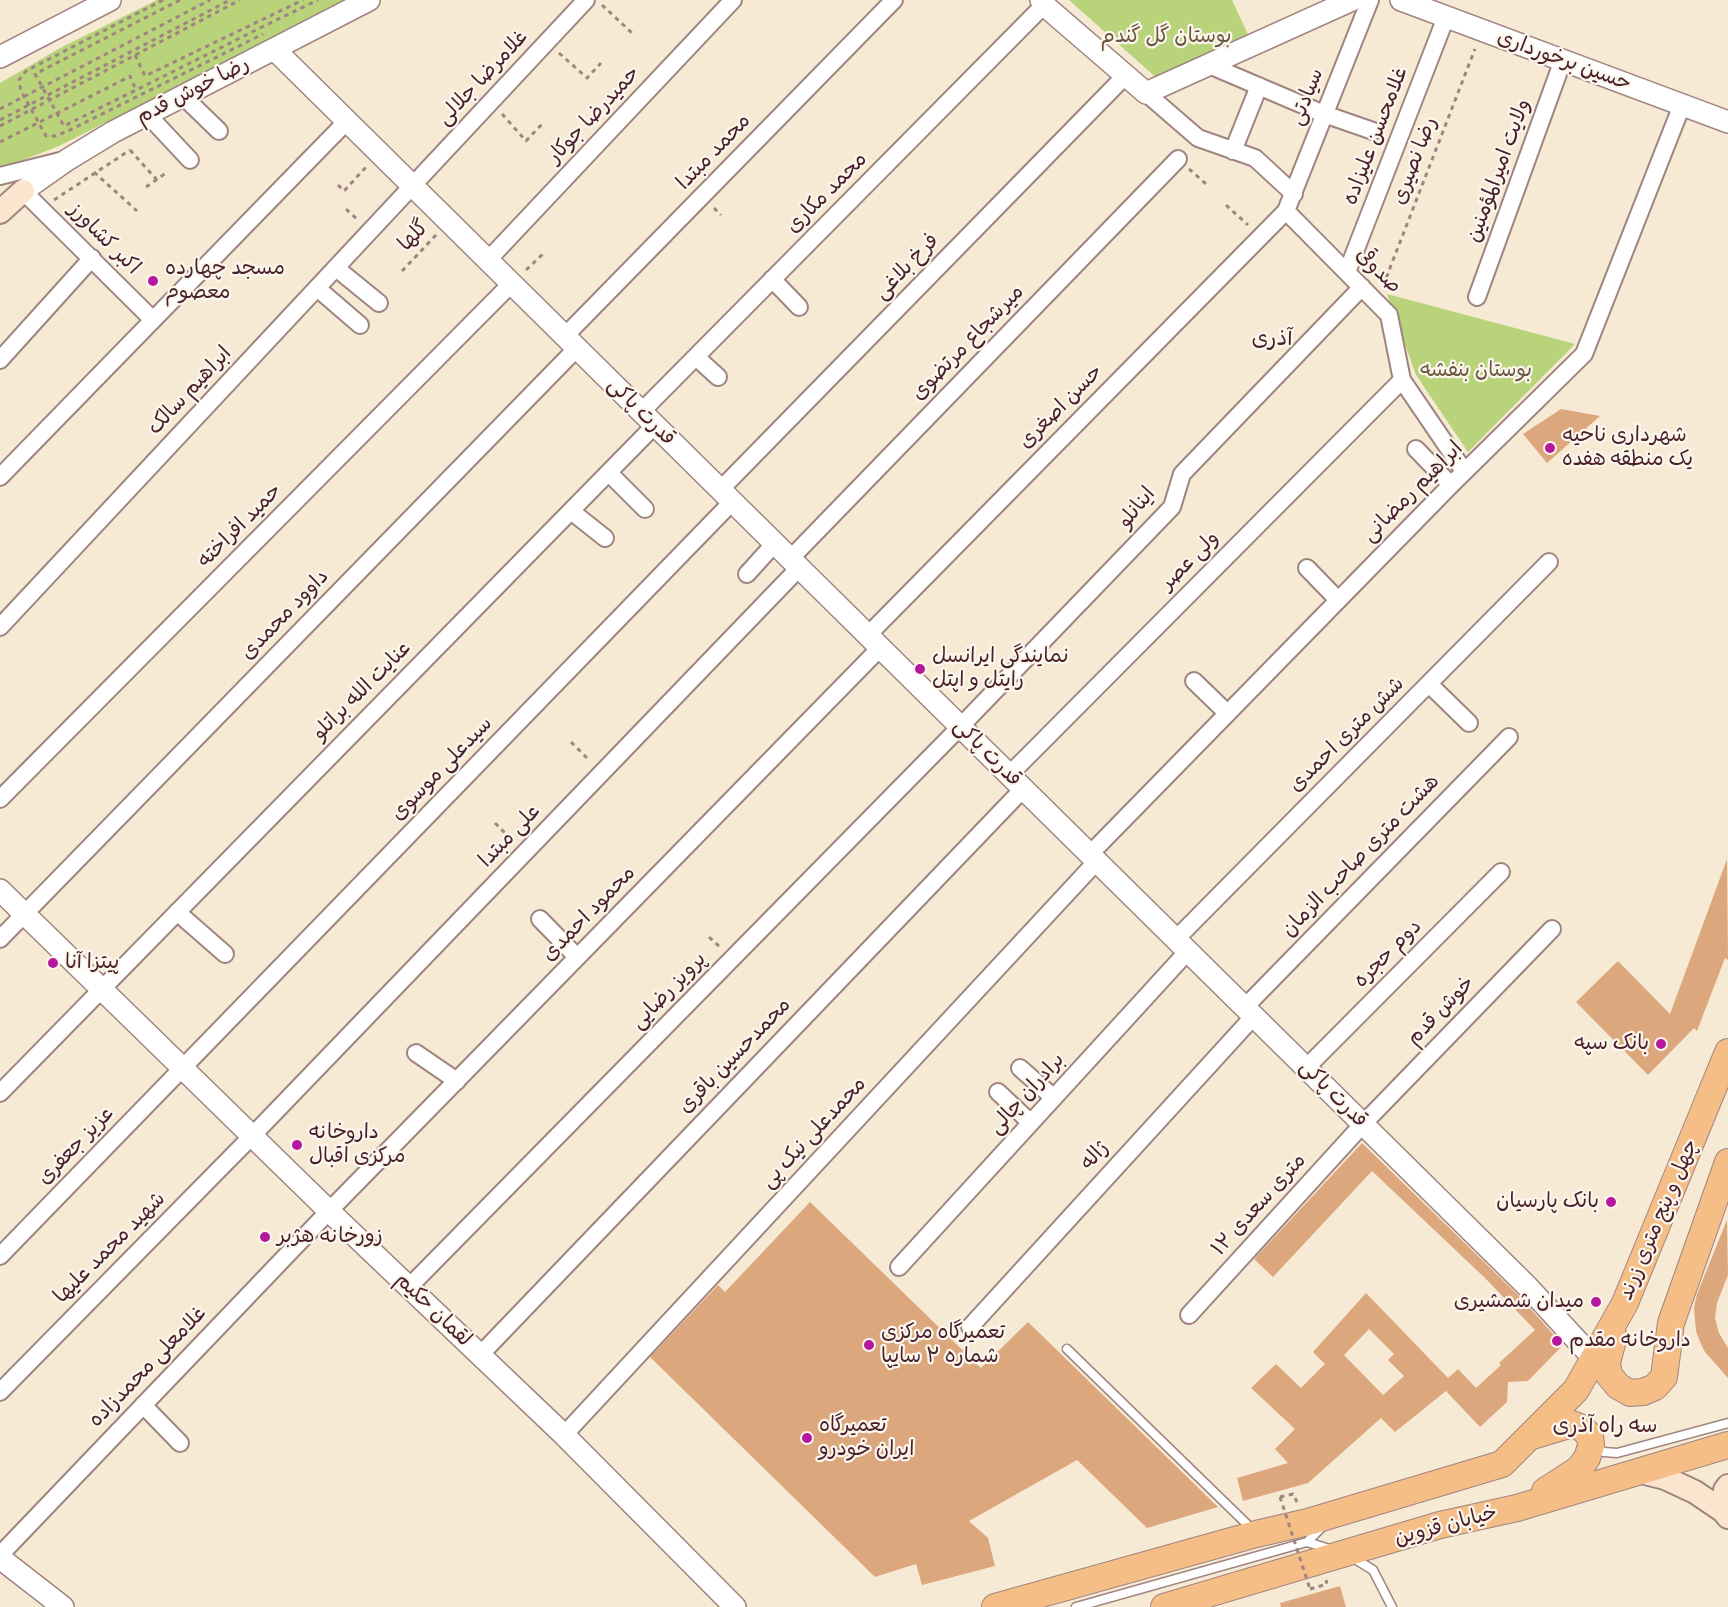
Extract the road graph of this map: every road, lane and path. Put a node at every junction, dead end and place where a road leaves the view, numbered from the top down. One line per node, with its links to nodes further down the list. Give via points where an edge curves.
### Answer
1 (110, 0): 24 (street)
2 (163, 0): 21 (path, bridge, via 26,71 19,85 46,136 56,136)
3 (180, 0): 30 (path, bridge, via 35,74 64,126)
4 (210, 0): 35 (path)
5 (230, 0): 38 (path)
6 (240, 0): 23 (path)
7 (303, 0): 23 (path, via 145,76)
8 (318, 0): 30 (path, bridge)
9 (369, 0): 21 (street, رضا خوش قدم)
10 (586, 0): 22 (street, غلامرضا جلالی)
11 (597, 0): 20 (path)
12 (734, 0): 72 (street, حمیدرضا جوکار)
13 (894, 0): 86 (street, محمد مبتدا)
14 (1371, 0): 37 (street, سیادتی)
15 (1401, 0): 18 (street, حسین برخورداری)
16 (1042, 2): 28 (street); 76 (street, محمد مکاری)
17 (1341, 2): 27 (street)
18 (1446, 17): 19 (street, حسین برخورداری); 75 (street, غلامحسن علیزاده)
19 (1482, 30): 25 (street, حسین برخورداری); 82 (path, رضا نصیری)
20 (632, 33)
21 (269, 42): 32 (street, رضا خوش قدم); 39 (street, قدرت پاکی)
22 (547, 42): 26 (path, via 587,78); 33 (street, غلامرضا جلالی)
23 (135, 55): 42 (path)
24 (0, 57)
25 (1563, 60): 34 (street, حسین برخورداری); 80 (street, ولایت امیرالمؤمنین)
26 (601, 63)
27 (1209, 64): 29 (street); 31 (street)
28 (1125, 76): 31 (street); 97 (street, فرخ بلاغی)
29 (1259, 86): 37 (street); 48 (street)
30 (136, 90): 46 (path, bridge, via 129,76)
31 (1146, 93): 48 (street, via 1198,138)
32 (183, 96): 36 (street, رضا خوش قدم); 43 (street)
33 (491, 102): 41 (path, via 526,141); 59 (street, غلامرضا جلالی)
34 (1682, 105): 40 (street, حسین برخورداری); 93 (street, ابراهیم رمضانی, via 1584,354)
35 (0, 109)
36 (147, 114): 45 (street, رضا خوش قدم); 52 (street)
37 (1324, 114): 44 (street); 62 (street, سیادتی)
38 (0, 120)
39 (347, 121): 49 (street, قدرت پاکی); 84 (street)
40 (1728, 122)
41 (543, 123)
42 (0, 126)
43 (219, 131)
44 (1372, 131)
45 (113, 132): 47 (path); 51 (street, رضا خوش قدم)
46 (0, 142)
47 (130, 150): 53 (path); 56 (path)
48 (1233, 151): 62 (street, via 1255,158)
49 (379, 153): 58 (path, via 344,191); 59 (street, قدرت پاکی)
50 (1178, 159): 57 (path); 103 (street, میرشجاع مرتضوی)
51 (67, 160): 55 (street); 61 (street, رضا خوش قدم)
52 (190, 160)
53 (94, 172): 64 (path); 65 (path)
54 (166, 173): 56 (path)
55 (0, 176)
56 (157, 180): 60 (path)
57 (1206, 184)
58 (338, 185)
59 (412, 186): 68 (street, قدرت پاکی); 73 (street, ابراهیم سالک)
60 (146, 187)
61 (23, 191): 64 (street, اکبر کشاورز); 67 (main road)
62 (1294, 194): 66 (street, سیادتی)
63 (1226, 205): 69 (path)
64 (42, 210): 71 (street, اکبر کشاورز)
65 (137, 211)
66 (1286, 211): 69 (street, حسن اصغری); 75 (street, صدوقی)
67 (0, 212)
68 (449, 222): 72 (street, قدرت پاکی); 74 (path, گلها)
69 (1260, 237): 108 (street, حسن اصغری)
70 (545, 252): 77 (path)
71 (92, 258): 84 (street, اکبر کشاورز); 88 (street)
72 (488, 260): 77 (street, قدرت پاکی)
73 (336, 268): 79 (street, ابراهیم سالک); 81 (street)
74 (402, 271)
75 (1347, 272): 78 (street, صدوقی)
76 (772, 279): 83 (street); 87 (street, محمد مکاری)
77 (512, 284): 86 (street, قدرت پاکی); 118 (street, حمید افراخته)
78 (1362, 287): 82 (street, صدوقی); 113 (street, اینانلو, via 1182,474 1172,507)
79 (317, 288): 85 (street); 107 (street, ابراهیم سالک)
80 (1477, 297)
81 (380, 303)
82 (1377, 303): 90 (street, صدوقی, via 1389,315)
83 (799, 307)
84 (153, 320): 95 (street)
85 (360, 325)
86 (571, 342): 91 (street, قدرت پاکی); 125 (street, داوود محمدی)
87 (696, 357): 89 (street); 91 (street, محمد مکاری)
88 (0, 360)
89 (718, 377)
90 (1402, 380): 93 (street, صدوقی); 117 (street, ولی عصر)
91 (648, 419): 94 (street, عنایت الله براتلو); 97 (street, قدرت پاکی)
92 (1416, 449): 96 (street)
93 (1464, 471): 96 (street, ابراهیم رمضانی)
94 (609, 473): 98 (street); 99 (street, عنایت الله براتلو)
95 (0, 477)
96 (1451, 485): 106 (street, ابراهیم رمضانی)
97 (726, 496): 101 (street, قدرت پاکی); 136 (street, سیدعلی موسوی)
98 (645, 509)
99 (571, 511): 100 (street); 124 (street, عنایت الله براتلو)
100 (606, 538)
101 (775, 543): 103 (street, قدرت پاکی); 105 (street)
102 (1549, 562): 110 (street, شش متری احمدی)
103 (795, 563): 108 (street, قدرت پاکی); 116 (street, علی مبتدا)
104 (1307, 568): 106 (street)
105 (747, 574)
106 (1338, 600): 111 (street, ابراهیم رمضانی)
107 (0, 627)
108 (874, 641): 113 (street, قدرت پاکی); 131 (street, محمود احمدی)
109 (1194, 681): 111 (street)
110 (1429, 684): 112 (street); 129 (street, شش متری احمدی)
111 (1227, 713): 121 (street, ابراهیم رمضانی)
112 (1468, 723)
113 (960, 727): 117 (street, قدرت پاکی); 150 (street, پرویز رضایی)
114 (1509, 736): 133 (street, هشت متری صاحب الزمان)
115 (571, 742): 116 (path)
116 (602, 772): 120 (street, علی مبتدا)
117 (1016, 782): 121 (street, قدرت پاکی); 155 (street, محمدحسین باقری)
118 (0, 799)
119 (495, 823): 120 (path)
120 (525, 852): 145 (street, علی مبتدا)
121 (1093, 858): 129 (street, قدرت پاکی); 160 (street, محمدعلی نیک پی)
122 (1501, 872): 138 (street, دوم حجره)
123 (0, 890): 125 (street, لقمان حکیم)
124 (177, 912): 130 (street); 132 (street, عنایت الله براتلو)
125 (25, 914): 128 (street, داوود محمدی); 132 (street, لقمان حکیم)
126 (540, 919): 131 (street)
127 (1552, 929): 144 (street, خوش قدم)
128 (0, 939)
129 (1182, 945): 133 (street, قدرت پاکی); 142 (street, برادران چالی)
130 (225, 954)
131 (577, 957): 139 (street, محمود احمدی)
132 (102, 988): 136 (street, لقمان حکیم); 141 (street, عنایت الله براتلو)
133 (1249, 1012): 138 (street, قدرت پاکی); 153 (street, ژاله)
134 (1728, 1052): 151 (main road, چهل و پنج متری زرند)
135 (416, 1053): 139 (street)
136 (183, 1068): 145 (street, لقمان حکیم); 148 (street, عزیز جعفری)
137 (1020, 1068): 142 (street)
138 (1306, 1068): 144 (street, قدرت پاکی)
139 (457, 1081): 147 (street, محمود احمدی)
140 (998, 1092): 143 (street)
141 (0, 1093)
142 (1053, 1098): 143 (street, برادران چالی)
143 (1030, 1123): 149 (street, برادران چالی)
144 (1364, 1124): 152 (street, ۱۲ متری سعدی); 156 (street, قدرت پاکی, via 1528,1287)
145 (252, 1136): 147 (street, لقمان حکیم); 157 (street, شهید محمد علیها)
146 (1728, 1162): 151 (main road, چهل و پنج متری زرند, via 1671,1323 1664,1377 1643,1392 1630,1393 1609,1375 1607,1362)
147 (329, 1211): 150 (street, لقمان حکیم); 158 (street, غلامعلی محمدزاده)
148 (0, 1256)
149 (899, 1267)
150 (409, 1287): 155 (street, لقمان حکیم)
151 (1625, 1303): 156 (main road, چهل و پنج متری زرند)
152 (1189, 1315)
153 (970, 1327)
154 (1067, 1349): 172 (lane)
155 (480, 1355): 160 (street, لقمان حکیم)
156 (1594, 1359): 161 (main road, چهل و پنج متری زرند, via 1576,1390)
157 (0, 1392)
158 (143, 1405): 162 (street); 175 (street, غلامعلی محمدزاده)
159 (1728, 1423): 164 (lane, via 1617,1453)
160 (564, 1435): 178 (street, لقمان حکیم)
161 (1532, 1436): 164 (main road, via 1572,1424 1590,1436); 170 (main road, خیابان قزوین, via 1502,1464)
162 (180, 1443)
163 (1728, 1445): 165 (main road, خیابان قزوین)
164 (1591, 1446): 168 (main road, via 1579,1469)
165 (1641, 1472): 168 (main road, خیابان قزوین); 171 (main road, via 1695,1492)
166 (1728, 1486): 169 (main road, via 1724,1499)
167 (1293, 1494): 176 (path, bridge, via 1280,1497 1310,1589)
168 (1517, 1508): 174 (main road, خیابان قزوین, via 1440,1525)
169 (1728, 1509)
170 (1334, 1514): 172 (main road, خیابان قزوین); 173 (lane); 174 (main road)
171 (1728, 1517)
172 (1256, 1534): 179 (main road, خیابان قزوین)
173 (1307, 1542): 174 (lane); 180 (lane)
174 (1345, 1553): 181 (main road, خیابان قزوین); 182 (lane, via 1373,1570)
175 (0, 1556): 177 (street)
176 (1328, 1584)
177 (63, 1607)
178 (735, 1607)
179 (994, 1607)
180 (1076, 1607)
181 (1164, 1607)
182 (1392, 1607)

